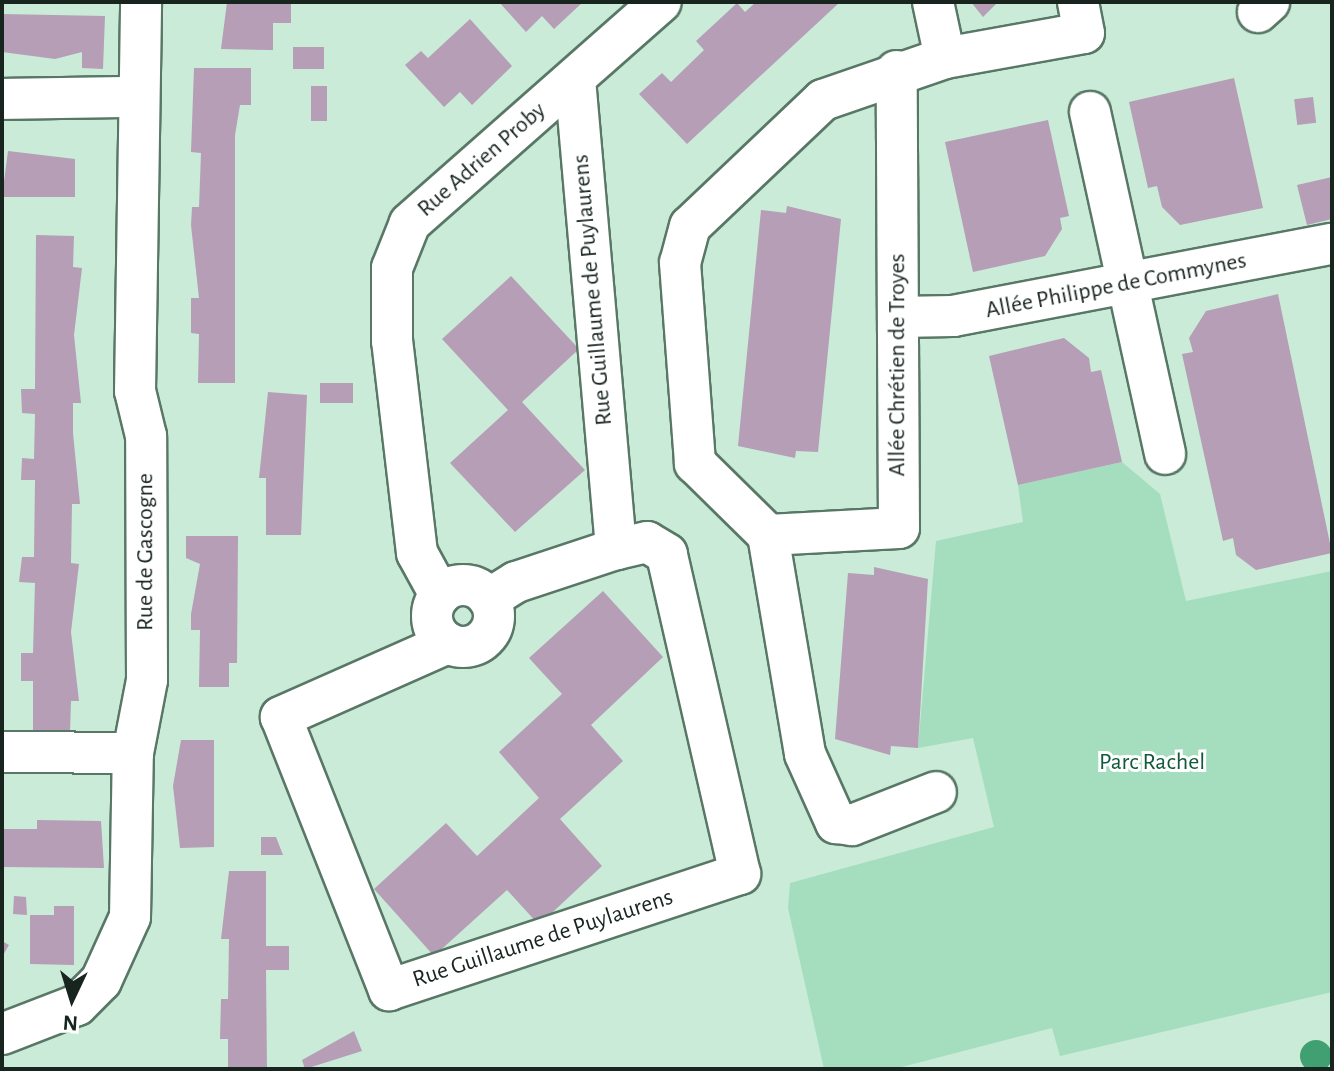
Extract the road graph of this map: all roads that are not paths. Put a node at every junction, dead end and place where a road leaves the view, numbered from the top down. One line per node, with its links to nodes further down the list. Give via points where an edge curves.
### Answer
1 (141, 2): 8 (street, Rue de Gascogne)
2 (661, 2): 7 (street, Rue Adrien Proby)
3 (933, 2): 5 (street)
4 (1081, 17): 5 (street)
5 (945, 58): 6 (street)
6 (897, 71): 13 (street, Allée Chrétien de Troyes); 15 (street, via 823,100 690,226 680,263 695,463)
7 (575, 79): 16 (street, Rue Guillaume de Puylaurens); 17 (street, Rue Adrien Proby, via 410,223 392,268 392,341 417,553)
8 (136, 97): 9 (street); 21 (street, Rue de Gascogne, via 135,391 146,436 147,680)
9 (2, 99)
10 (1090, 112): 12 (street)
11 (1332, 244): 12 (street, Allée Philippe de Commynes)
12 (1125, 285): 13 (street, Allée Philippe de Commynes, via 953,316); 14 (street)
13 (898, 317): 15 (street, Allée Chrétien de Troyes, via 899,528)
14 (1165, 454)
15 (768, 535): 22 (street, via 805,754 836,823 852,825)
16 (616, 549): 18 (street, Rue Guillaume de Puylaurens, via 516,582); 19 (street, Rue Guillaume de Puylaurens, via 647,542 667,554 740,874 389,990 281,717)
17 (440, 595): 18 (street, via 466,584); 19 (street, via 432,621)
18 (489, 599): 19 (street, via 494,619 486,637 468,647)
19 (448, 643)
20 (2, 752): 21 (street)
21 (133, 753): 23 (street, Rue de Gascogne, via 130,917 119,952 77,1005)
22 (936, 792)
23 (2, 1034)

